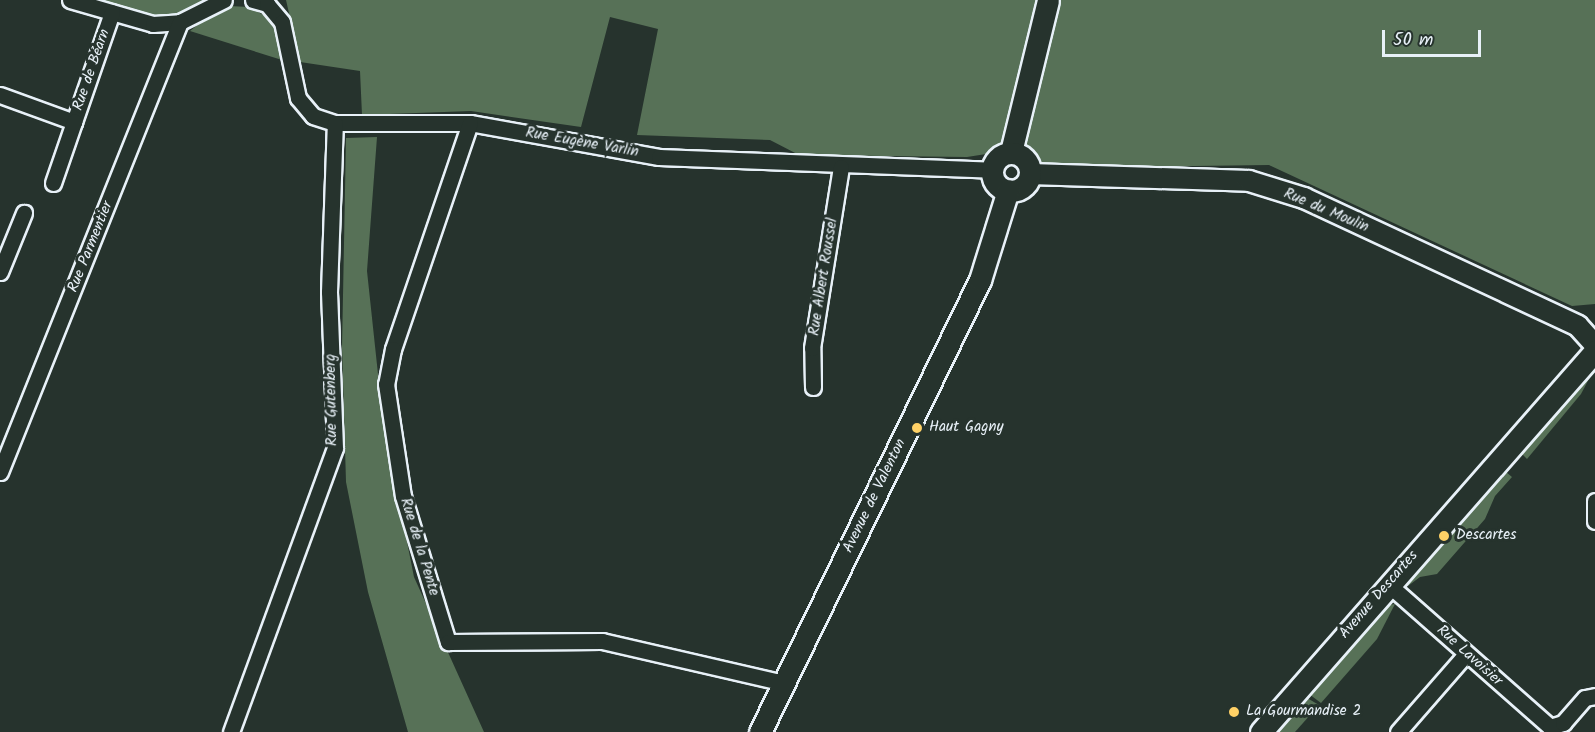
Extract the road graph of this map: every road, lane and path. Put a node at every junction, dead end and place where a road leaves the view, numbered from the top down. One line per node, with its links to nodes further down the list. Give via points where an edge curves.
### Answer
1 (70, 0): 5 (street)
2 (224, 0): 6 (street)
3 (253, 0): 9 (street, Rue Eugène Varlin, via 267,4 282,22 298,98 313,116)
4 (1048, 0): 11 (main road)
5 (112, 12): 6 (street, via 153,24); 8 (street, Rue de Béarn)
6 (180, 22): 23 (street, Rue Parmentier)
7 (0, 95): 8 (street, Rue de Béarn)
8 (74, 122): 15 (street)
9 (335, 123): 10 (street, Rue Eugène Varlin); 31 (street, Rue Gutenberg, via 329,292 335,448)
10 (470, 123): 12 (street, Rue Eugène Varlin, via 659,157); 28 (street, Rue de la Pente, via 393,350 386,384 403,496 448,642 602,641)
11 (1011, 152): 13 (main road, via 1001,155); 14 (main road, via 1028,163)
12 (841, 167): 13 (street, Rue Eugène Varlin); 22 (street, Rue Albert Roussel, via 812,348)
13 (992, 170): 16 (main road, via 998,185)
14 (1030, 174): 16 (main road, via 1024,186); 20 (street, Rue du Moulin, via 1249,181 1293,194 1578,326)
15 (53, 183)
16 (1008, 190): 28 (main road, Avenue de Valenton, via 980,280)
17 (24, 213): 18 (street)
18 (6, 243): 19 (street)
19 (0, 272)
20 (1595, 345)
21 (1595, 351): 26 (main road, Avenue Descartes)
22 (813, 387)
23 (0, 472)
24 (1595, 501): 25 (street)
25 (1595, 521)
26 (1388, 584): 27 (street, Rue Lavoisier); 33 (main road, Avenue Descartes)
27 (1466, 654): 30 (street, Rue Lavoisier); 34 (street)
28 (784, 683): 32 (main road, Avenue de Valenton)
29 (1595, 696): 30 (street, Rue Lavoisier, via 1584,698 1563,723)
30 (1549, 730)
31 (231, 732)
32 (760, 732)
33 (1261, 732)
34 (1398, 732)

